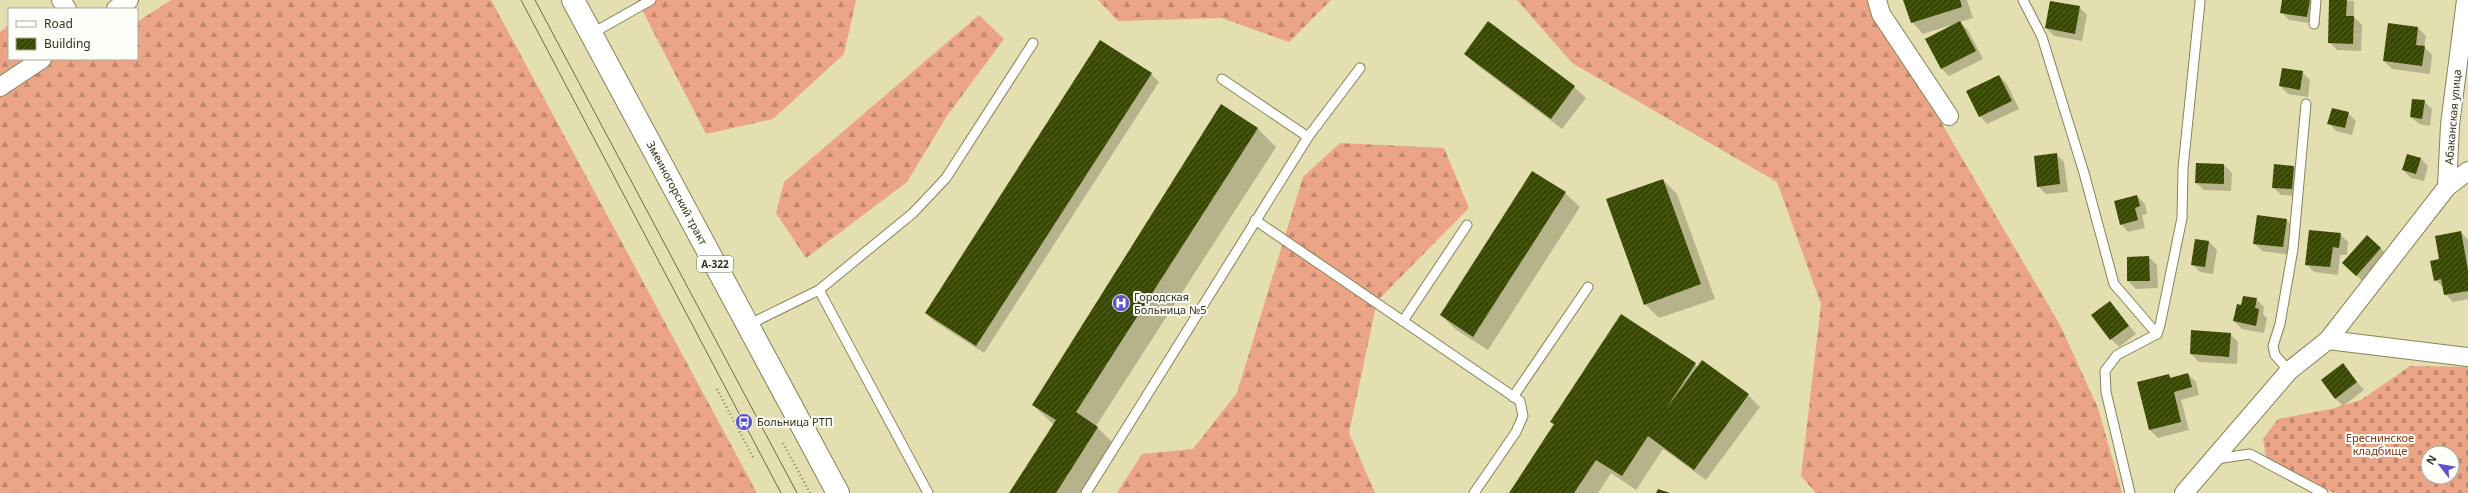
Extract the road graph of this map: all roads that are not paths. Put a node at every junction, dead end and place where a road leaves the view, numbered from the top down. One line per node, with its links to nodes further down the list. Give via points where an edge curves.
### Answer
1 (129, 0): 9 (street)
2 (573, 0): 11 (highway, Змеиногорский тракт / А-322)
3 (651, 0): 11 (lane)
4 (1877, 0): 18 (street, via 1881,14)
5 (2023, 0): 28 (lane, via 2042,37 2084,173 2114,284)
6 (2316, 0): 10 (lane)
7 (2466, 0): 21 (street, Абаканская улица, via 2450,125)
8 (2200, 2): 28 (lane, via 2183,168 2182,218)
9 (117, 8)
10 (2314, 24)
11 (592, 34): 27 (highway, Змеиногорский тракт / А-322)
12 (1033, 43): 25 (lane, via 946,178 913,213)
13 (40, 60): 16 (street)
14 (1360, 68): 19 (lane)
15 (1222, 78): 19 (lane)
16 (0, 87)
17 (2306, 104): 31 (lane, via 2293,249 2280,324 2273,346 2275,355)
18 (1949, 116)
19 (1308, 137): 22 (lane)
20 (2468, 171): 21 (street)
21 (2448, 186): 29 (street)
22 (1255, 220): 26 (lane); 36 (lane)
23 (1468, 225): 26 (lane)
24 (1588, 287): 32 (lane)
25 (818, 290): 27 (lane); 35 (lane)
26 (1403, 321): 32 (lane)
27 (748, 325): 34 (highway, Змеиногорский тракт / А-322)
28 (2157, 334): 38 (lane, via 2117,355 2104,371 2106,392)
29 (2328, 340): 30 (street); 31 (street)
30 (2468, 357)
31 (2289, 371): 33 (street)
32 (1514, 397): 37 (lane, via 1520,401 1523,416 1516,432)
33 (2212, 460): 39 (street); 40 (lane, via 2250,454)
34 (838, 493)
35 (928, 493)
36 (1086, 493)
37 (1474, 493)
38 (2130, 493)
39 (2184, 493)
40 (2323, 493)

